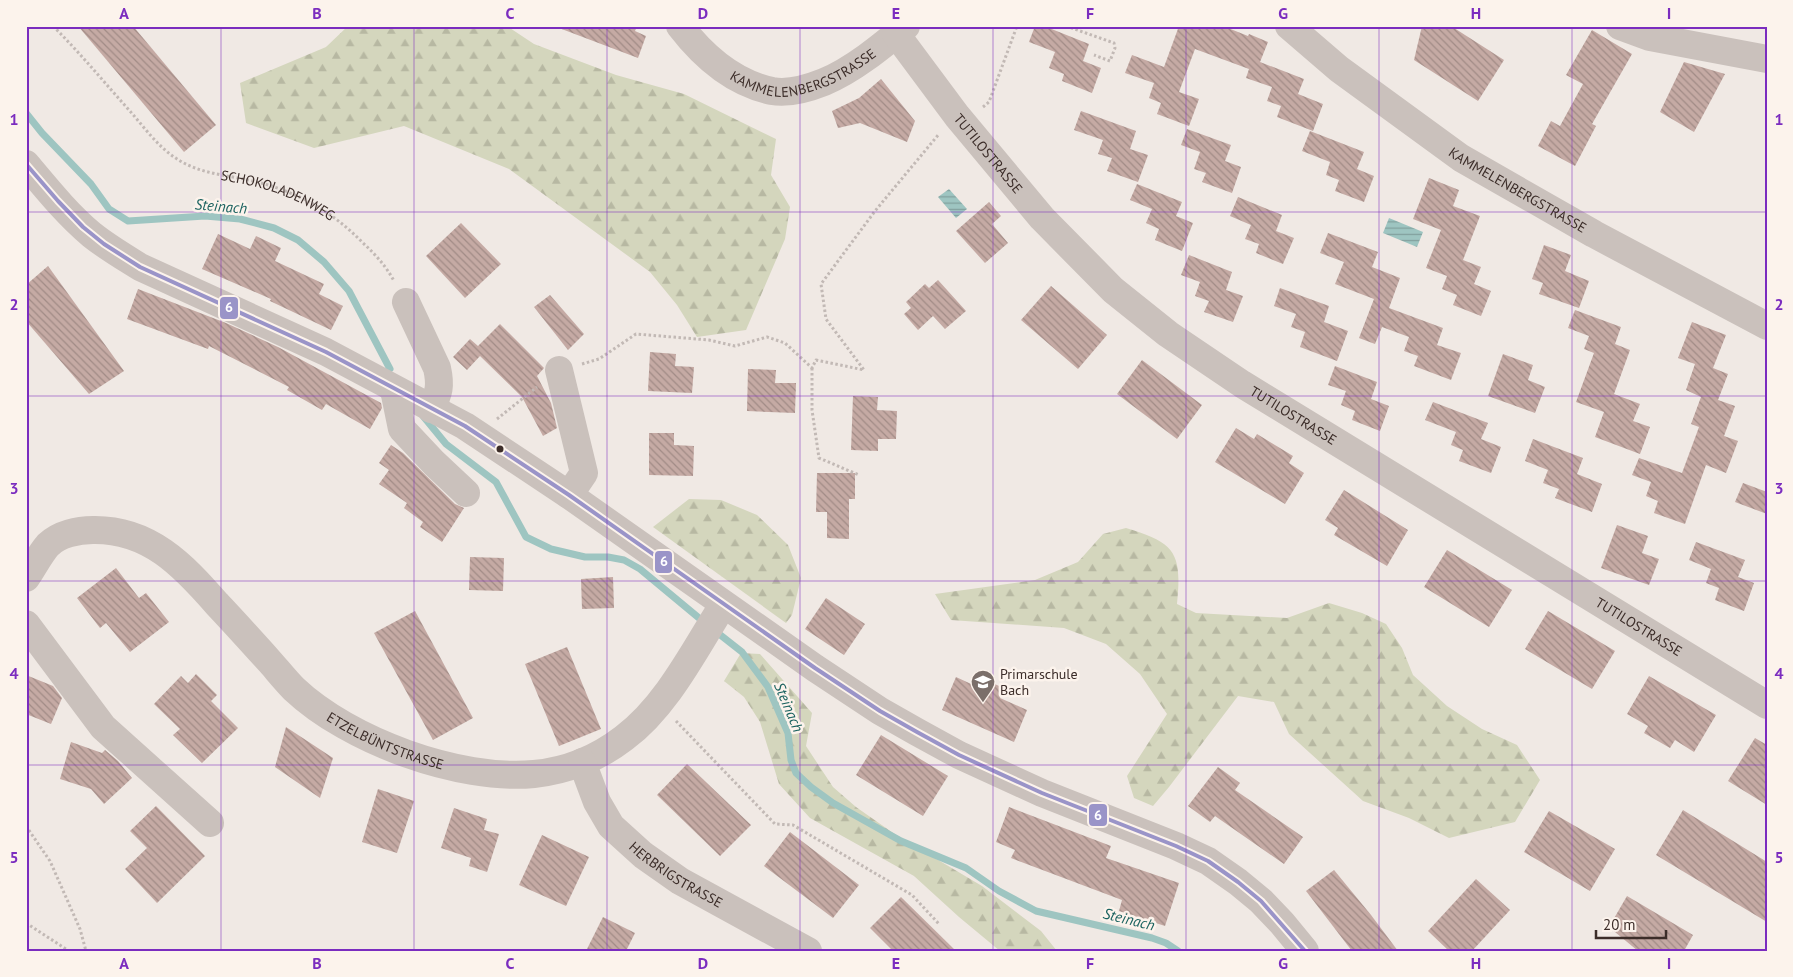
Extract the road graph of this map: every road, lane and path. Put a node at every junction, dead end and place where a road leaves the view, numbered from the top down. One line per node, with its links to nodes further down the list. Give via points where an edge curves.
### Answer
1 (53, 26): 13 (path, SCHOKOLADENWEG, via 151,135 176,158 212,173 272,185 313,203 350,229 379,258)
2 (680, 26): 7 (street, KAMMELENBERGSTRASSE, via 724,70 772,90 788,91 824,82 860,62)
3 (1017, 26): 10 (path, via 989,102)
4 (1066, 26): 8 (path, via 1114,44 1110,61)
5 (1289, 26): 14 (street, KAMMELENBERGSTRASSE, via 1339,69 1461,158 1594,234)
6 (1620, 26): 9 (street, via 1650,37)
7 (901, 30): 28 (street, TUTILOSTRASSE, via 956,116 1042,218 1113,290 1168,334 1242,384)
8 (1094, 55)
9 (1767, 59)
10 (977, 113)
11 (940, 133): 15 (path, via 875,211 821,284 826,319 864,370 816,360)
12 (26, 164): 17 (street, via 70,215 140,267 326,352)
13 (406, 302): 18 (street, via 437,368 439,393)
14 (1767, 326)
15 (812, 368): 16 (path, via 785,343 767,337 735,346 709,340 636,334 600,359); 20 (path, via 812,410 819,458)
16 (559, 370): 19 (path); 22 (street, via 584,473)
17 (394, 390): 18 (street); 21 (street, via 402,429)
18 (429, 408): 22 (street, via 480,435)
19 (490, 424)
20 (859, 475)
21 (466, 493)
22 (569, 495): 25 (street)
23 (37, 545): 24 (street, ETZELBÜNTSTRASSE); 29 (street, ETZELBÜNTSTRASSE, via 80,530 104,530 158,547 188,571 295,689 329,715 382,744 452,767 505,774 536,774)
24 (26, 578)
25 (718, 612): 27 (street, ETZELBÜNTSTRASSE); 34 (street, via 959,755 1208,861 1238,882 1282,922)
26 (26, 624): 30 (street, via 103,727)
27 (658, 703): 29 (street, ETZELBÜNTSTRASSE, via 624,738); 33 (path, via 775,824 793,825 912,896)
28 (1767, 706)
29 (582, 762): 37 (street, HERBRIGSTRASSE, via 597,802 611,826 643,855 680,881)
30 (210, 823)
31 (26, 826): 36 (path, via 50,861 80,929)
32 (26, 923): 35 (path)
33 (939, 924)
34 (1296, 948)
35 (69, 951)
36 (86, 951)
37 (808, 951)

